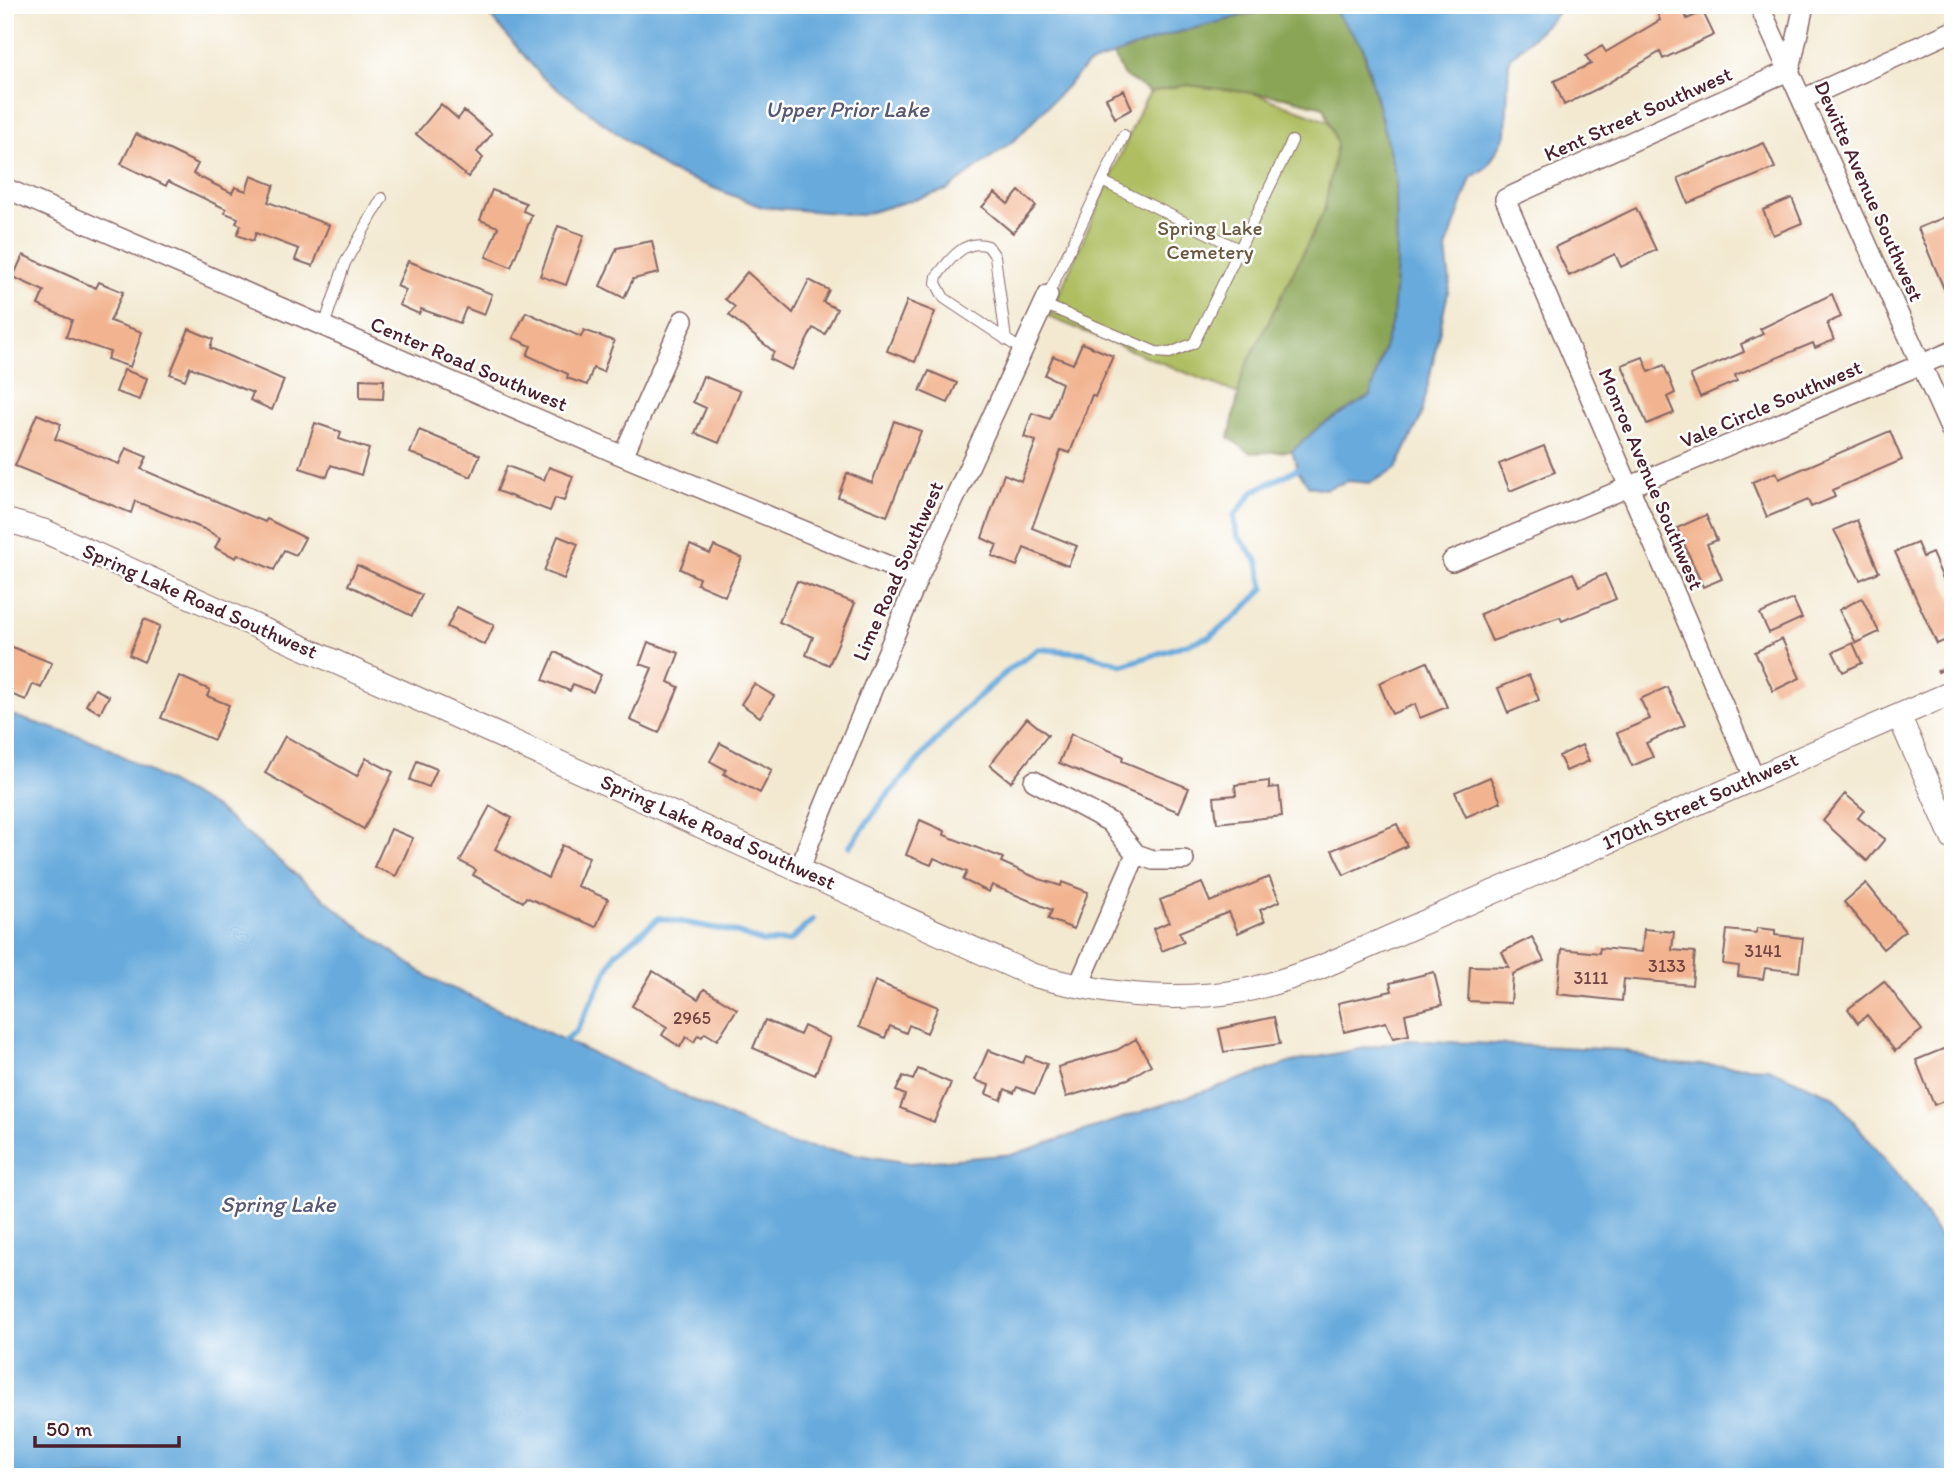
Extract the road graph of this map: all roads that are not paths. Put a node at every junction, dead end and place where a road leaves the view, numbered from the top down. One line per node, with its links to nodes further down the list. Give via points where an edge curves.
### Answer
1 (1759, 5): 4 (street, Dewitte Avenue Southwest)
2 (1804, 5): 4 (street)
3 (1953, 31): 5 (street)
4 (1790, 70): 5 (street, Dewitte Avenue Southwest); 11 (street, Kent Street Southwest)
5 (1803, 99): 18 (street, Dewitte Avenue Southwest)
6 (1124, 135): 8 (lane)
7 (1292, 141): 12 (lane)
8 (1102, 181): 12 (lane); 13 (lane)
9 (5, 188): 15 (street, Center Road Southwest)
10 (382, 198): 15 (lane, via 345,262)
11 (1506, 199): 21 (street, Monroe Avenue Southwest)
12 (1239, 249): 13 (lane, via 1194,343 1184,350 1156,352)
13 (1045, 300): 16 (street, Lime Road Southwest)
14 (683, 320): 20 (street)
15 (324, 326): 20 (street, Center Road Southwest)
16 (1014, 345): 16 (lane, via 938,290 937,276 951,257 969,245 988,246 995,256); 24 (street, Lime Road Southwest)
17 (1953, 351): 18 (street, Vale Circle Southwest)
18 (1921, 365): 19 (street, Dewitte Avenue Southwest); 21 (street, Vale Circle Southwest)
19 (1953, 435)
20 (623, 456): 24 (street, Center Road Southwest)
21 (1630, 488): 23 (street, Vale Circle Southwest); 27 (street, Monroe Avenue Southwest)
22 (5, 520): 32 (street, Spring Lake Road Southwest, via 44,531)
23 (1452, 561)
24 (918, 578): 32 (street, Lime Road Southwest)
25 (1953, 692): 26 (street, 170th Street Southwest)
26 (1899, 716): 27 (street, 170th Street Southwest); 29 (street)
27 (1754, 777): 33 (street, 170th Street Southwest)
28 (1034, 781): 30 (street, via 1110,822)
29 (1953, 839)
30 (1136, 854): 31 (street, via 1153,860); 34 (street)
31 (1184, 860)
32 (801, 869): 34 (street, Spring Lake Road Southwest, via 1032,975)
33 (1447, 912): 34 (street, Spring Lake Road Southwest, via 1319,968 1243,991 1159,999)
34 (1078, 987)

